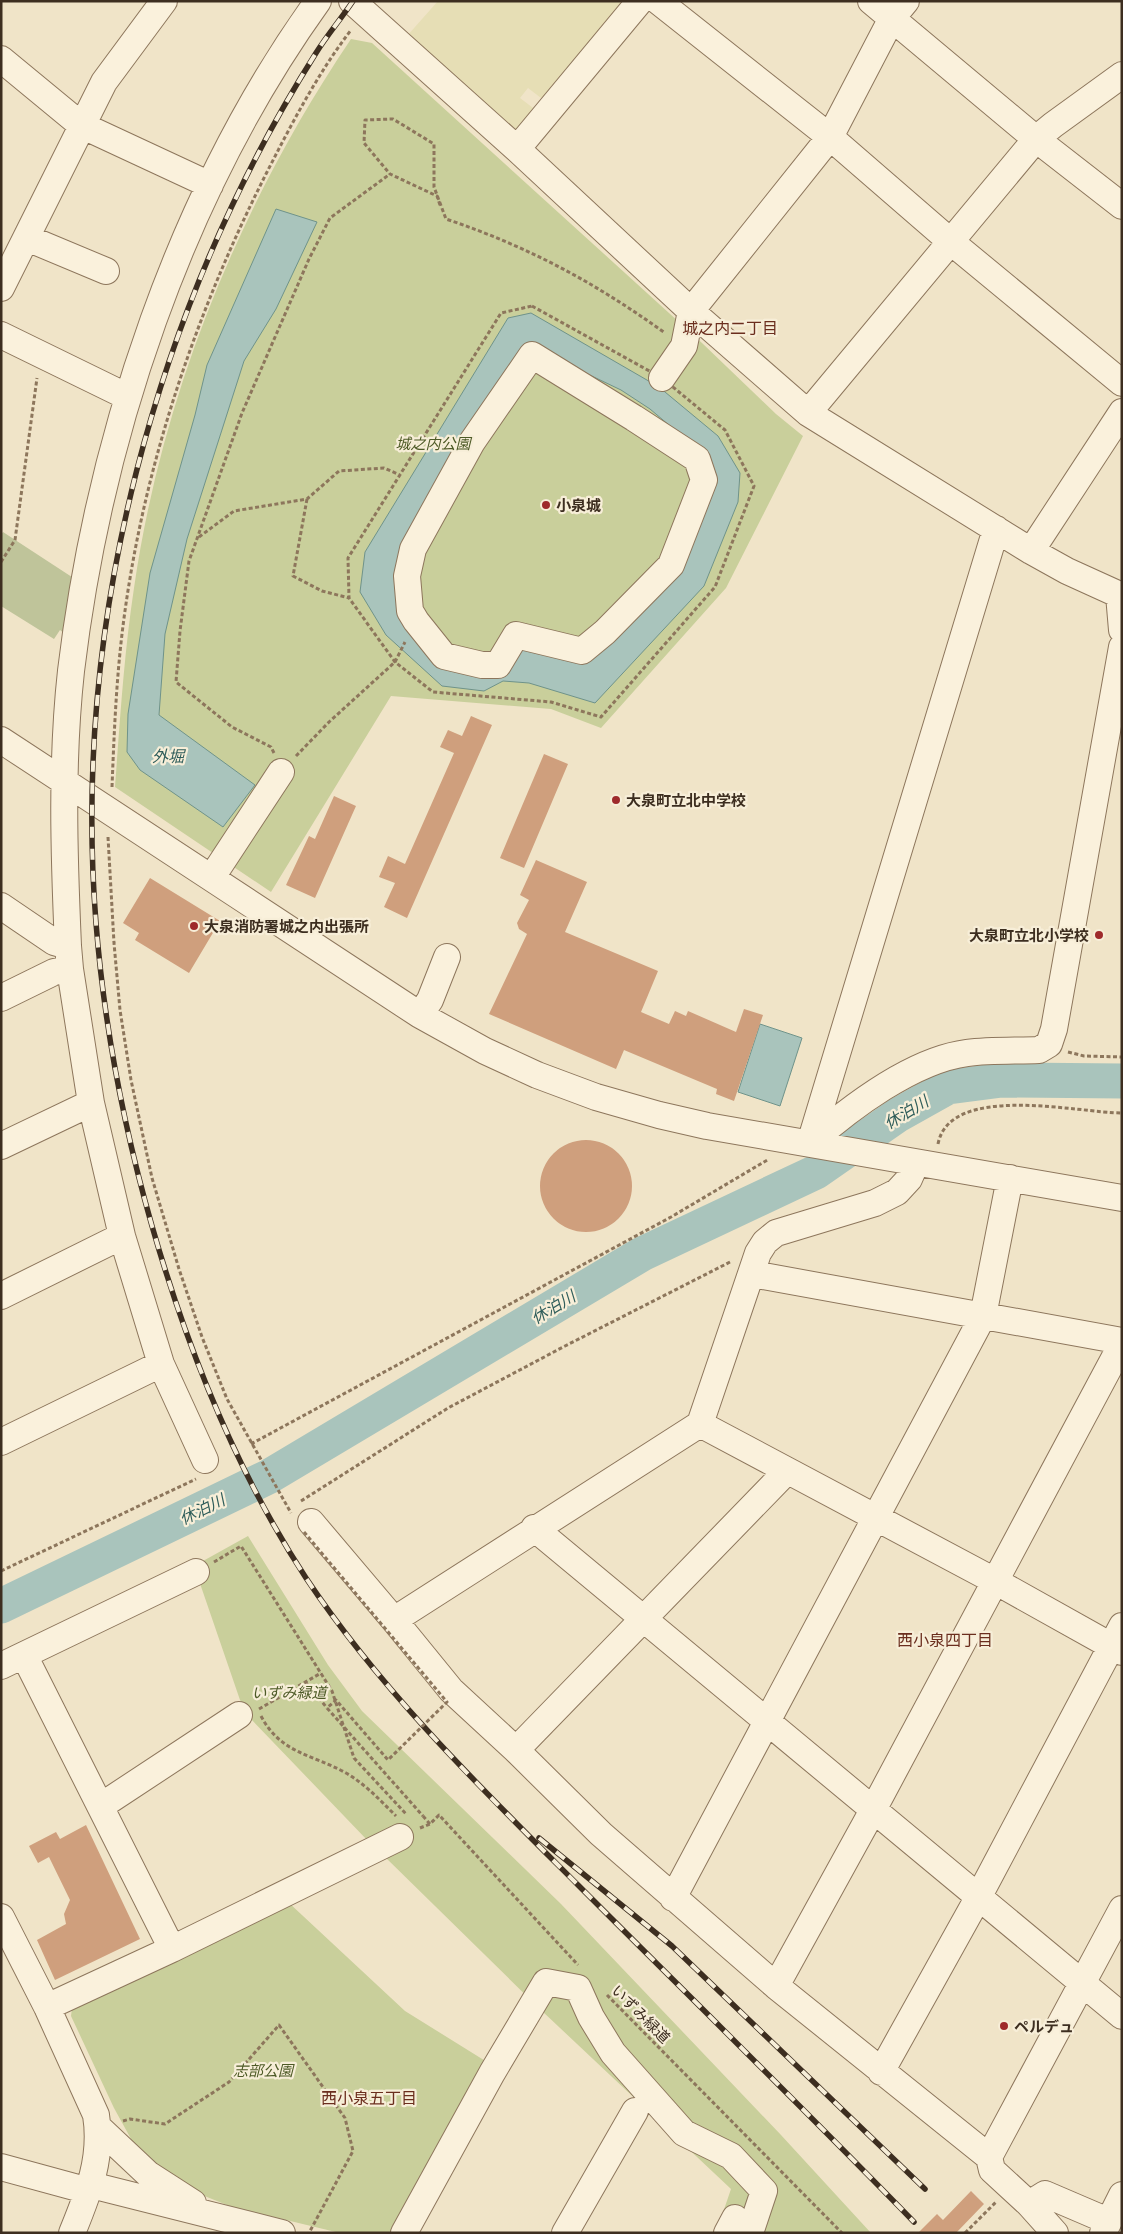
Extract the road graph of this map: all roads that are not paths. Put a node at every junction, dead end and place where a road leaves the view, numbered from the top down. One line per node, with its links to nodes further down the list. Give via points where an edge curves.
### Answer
1 (164, 1): 10 (street, via 108,76)
2 (318, 1): 14 (street, via 241,126)
3 (640, 1): 13 (street)
4 (658, 1): 11 (street)
5 (871, 1): 7 (street)
6 (361, 10): 13 (street)
7 (899, 10): 11 (street); 12 (street)
8 (1, 59): 10 (street)
9 (1122, 75): 12 (street)
10 (81, 125): 14 (street); 16 (street)
11 (830, 137): 17 (street); 20 (street)
12 (1036, 139): 15 (street); 17 (street)
13 (517, 149): 20 (street)
14 (210, 185): 24 (street, via 160,305)
15 (1122, 206)
16 (27, 238): 18 (street); 19 (street)
17 (950, 241): 23 (street); 26 (street)
18 (106, 271)
19 (1, 288)
20 (691, 311): 22 (street, via 684,346); 26 (street)
21 (1, 335): 24 (street)
22 (662, 378)
23 (1122, 382)
24 (128, 397): 35 (street, via 105,482 78,618)
25 (1122, 412): 29 (street)
26 (808, 413): 28 (street)
27 (634, 418): 27 (street, via 696,459 704,480 671,565 606,632 582,651 516,635 498,665 482,665 444,656 410,611 406,576 413,548 472,442 532,355)
28 (996, 529): 29 (street); 43 (street)
29 (1031, 550): 30 (street, via 1066,571)
30 (1120, 596): 31 (street)
31 (1122, 630)
32 (1122, 647): 43 (street, via 1049,1044 1039,1050 966,1053 932,1061 894,1081 844,1115)
33 (1, 740): 35 (street)
34 (281, 772): 36 (street)
35 (64, 781): 36 (street); 39 (street)
36 (212, 877): 41 (street)
37 (1, 906): 39 (street, via 54,942)
38 (447, 957): 41 (street, via 430,1000)
39 (69, 958): 40 (street, via 54,972); 42 (street)
40 (1, 998)
41 (420, 1014): 43 (street, via 485,1052 596,1097 707,1126)
42 (91, 1103): 44 (street); 48 (street)
43 (820, 1145): 45 (street)
44 (1, 1146)
45 (924, 1163): 46 (street); 49 (street, via 897,1192 776,1233 764,1242)
46 (1010, 1178): 47 (street); 51 (street)
47 (1122, 1198)
48 (122, 1236): 50 (street); 53 (street)
49 (754, 1266): 51 (street); 54 (street)
50 (1, 1296)
51 (983, 1316): 52 (street); 59 (street)
52 (1121, 1341): 62 (street)
53 (162, 1364): 55 (street); 56 (street)
54 (700, 1424): 57 (street); 60 (street)
55 (1, 1442)
56 (203, 1468)
57 (787, 1471): 59 (street); 63 (street)
58 (301, 1516): 64 (street)
59 (876, 1517): 62 (street); 68 (street)
60 (534, 1528): 63 (street); 64 (street)
61 (196, 1572): 66 (street)
62 (995, 1581): 65 (street); 71 (street)
63 (643, 1619): 68 (street); 69 (street)
64 (394, 1620): 69 (street, via 451,1690)
65 (1118, 1641): 73 (street)
66 (13, 1661): 70 (street)
67 (249, 1712): 70 (street)
68 (767, 1722): 71 (street); 74 (street)
69 (516, 1750): 74 (street, via 601,1834)
70 (100, 1806): 77 (street)
71 (872, 1810): 73 (street); 79 (street)
72 (406, 1828): 77 (street)
73 (979, 1896): 78 (street); 82 (street)
74 (673, 1898): 79 (street)
75 (1122, 1909): 78 (street)
76 (1, 1917): 80 (street)
77 (172, 1949): 80 (street)
78 (1082, 1983): 81 (street); 85 (street)
79 (776, 1986): 82 (street)
80 (47, 2007): 84 (street, via 90,2097)
81 (1122, 2016)
82 (881, 2072): 85 (street)
83 (635, 2111): 96 (street)
84 (98, 2127): 87 (street, via 98,2154); 90 (street, via 148,2174 180,2196)
85 (989, 2157): 89 (street, via 992,2170)
86 (1, 2167): 87 (street)
87 (90, 2188): 90 (street); 93 (street)
88 (1122, 2195): 91 (street)
89 (1029, 2204): 91 (street, via 1045,2194); 97 (street)
90 (222, 2218): 94 (street)
91 (1105, 2227)
92 (738, 2228): 95 (street, via 764,2191 731,2156 684,2133 613,2053 578,1988 546,1982)
93 (72, 2233)
94 (282, 2233)
95 (404, 2233)
96 (565, 2233)
97 (1056, 2233)

